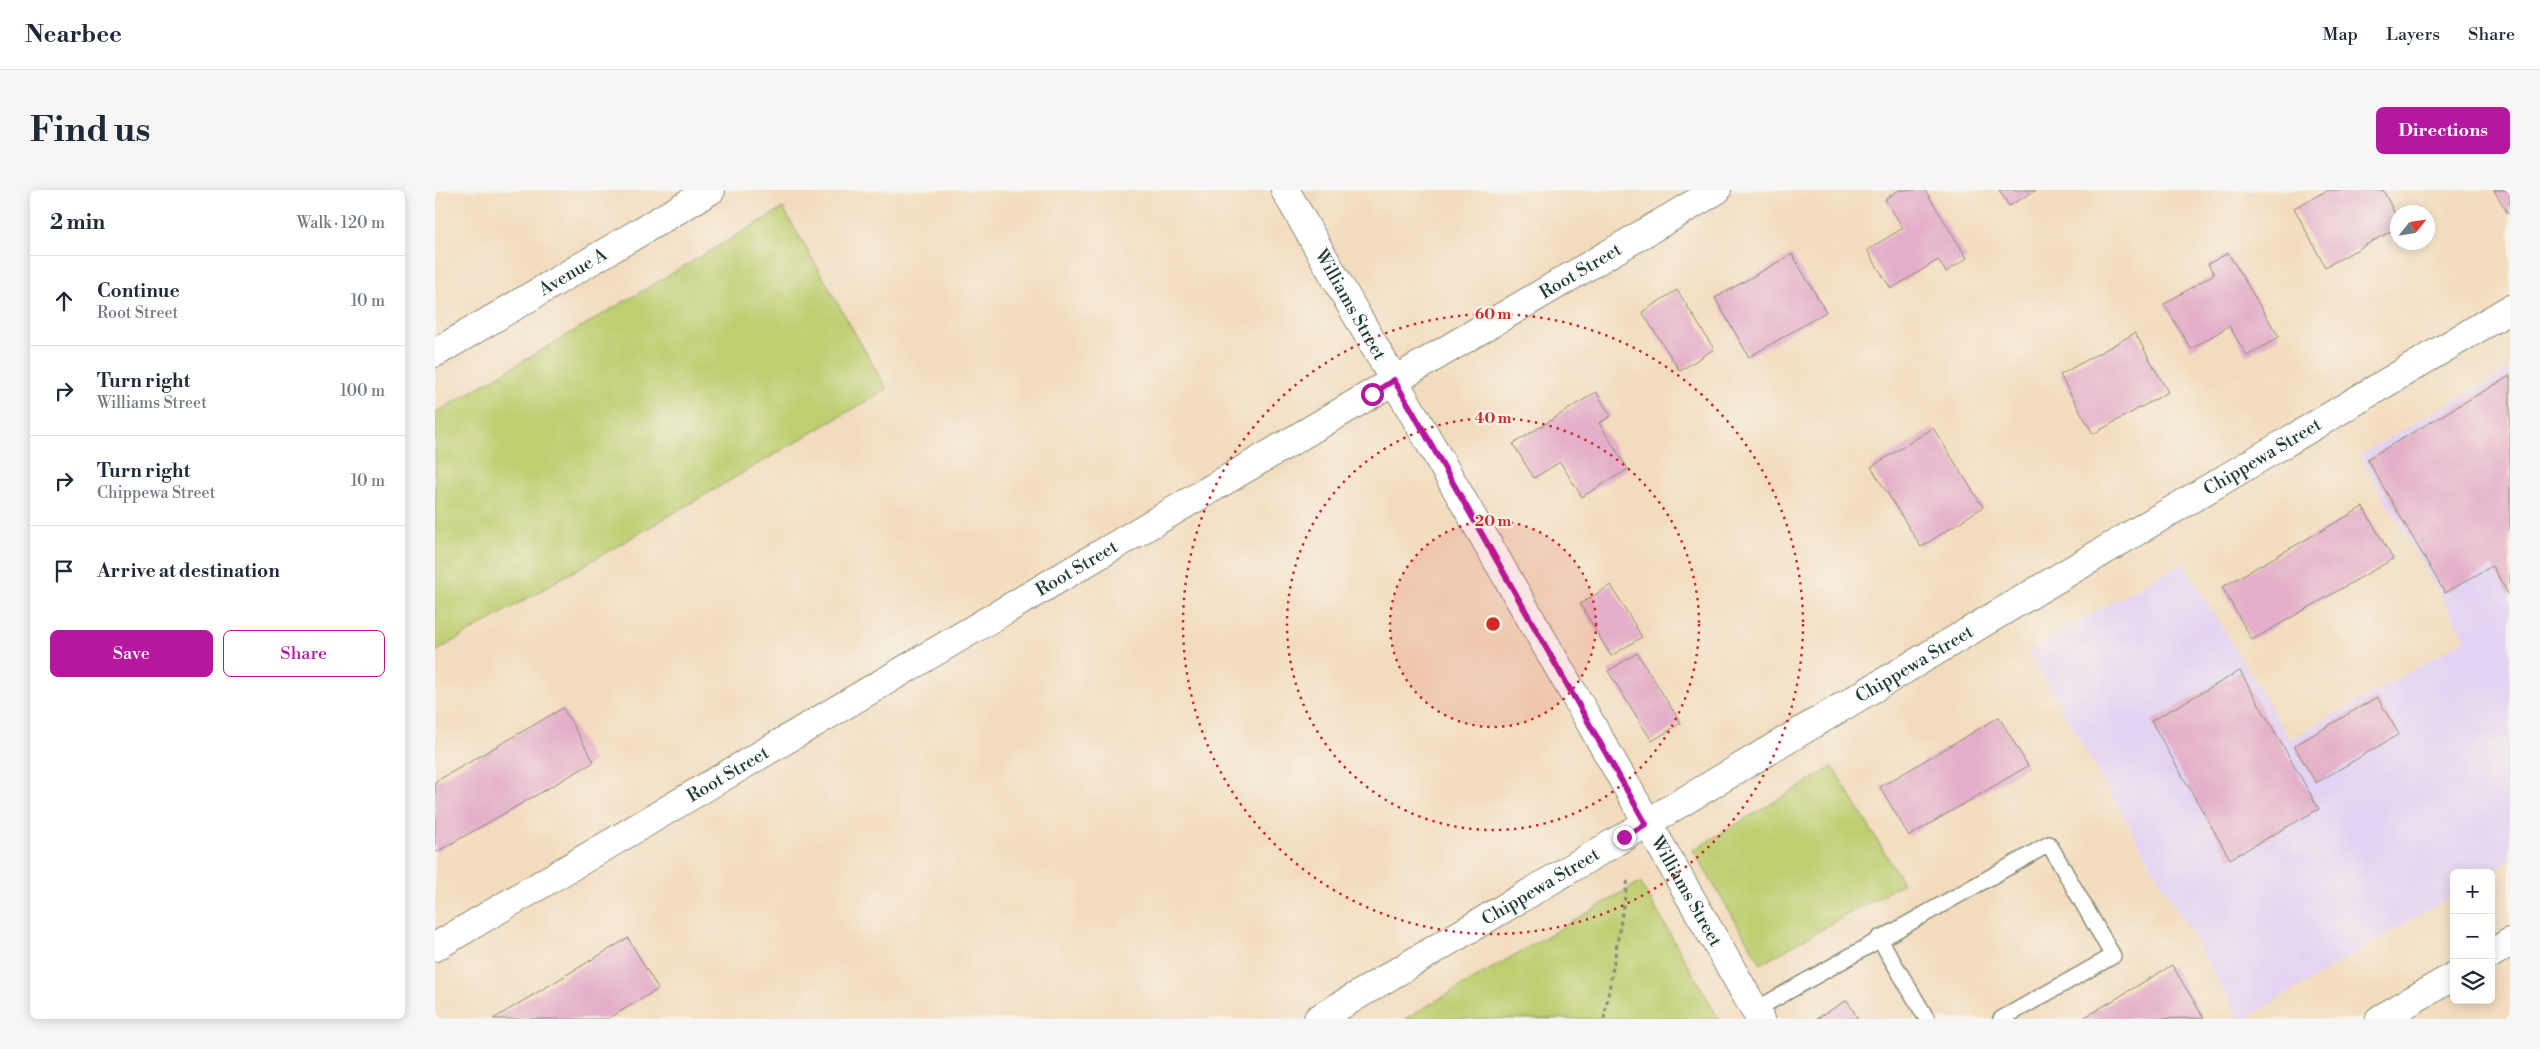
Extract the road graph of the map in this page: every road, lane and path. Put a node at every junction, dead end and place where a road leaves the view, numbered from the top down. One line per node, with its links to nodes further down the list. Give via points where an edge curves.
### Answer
1 (711, 190): 5 (street, Avenue A)
2 (1285, 190): 6 (street, Williams Street)
3 (1717, 190): 6 (street, Root Street)
4 (2510, 310): 7 (street, Chippewa Street)
5 (435, 353)
6 (1394, 380): 7 (street, Williams Street); 11 (street, Root Street)
7 (1646, 824): 14 (street, Williams Street); 15 (street, Chippewa Street)
8 (1628, 879): 16 (path)
9 (1879, 938): 14 (lane); 17 (lane); 18 (lane, via 2049,844 2113,956)
10 (2510, 942): 12 (street)
11 (435, 947)
12 (2495, 951)
13 (2450, 978): 19 (street)
14 (1758, 1014)
15 (1318, 1019)
16 (1604, 1019)
17 (1927, 1019)
18 (2001, 1019)
19 (2380, 1019)

